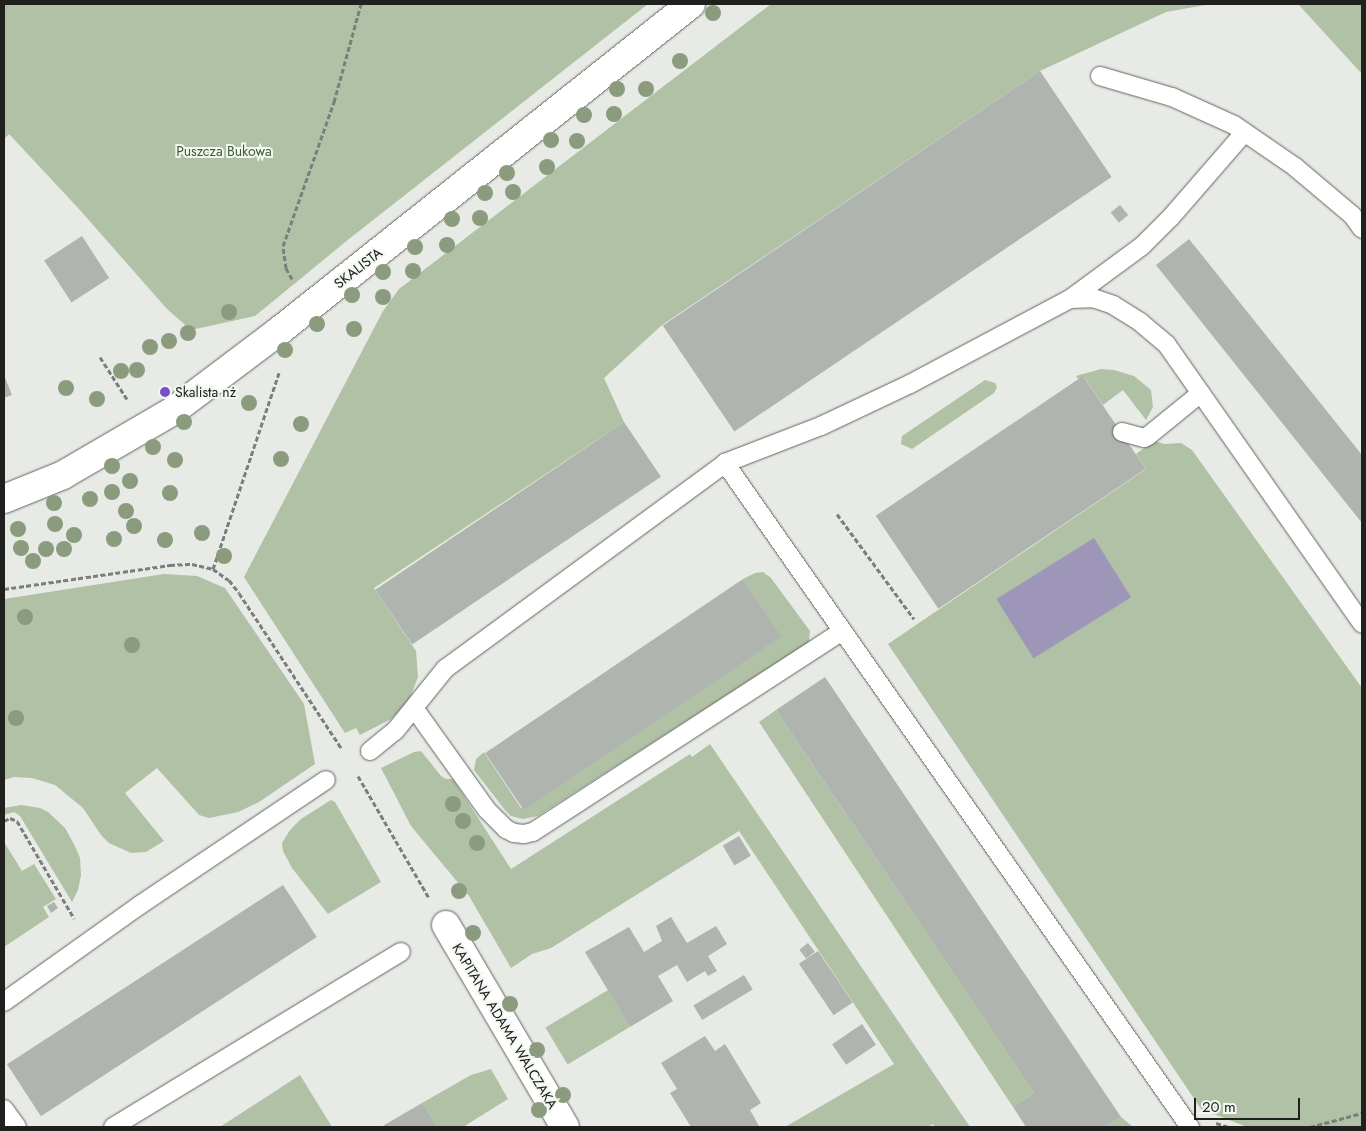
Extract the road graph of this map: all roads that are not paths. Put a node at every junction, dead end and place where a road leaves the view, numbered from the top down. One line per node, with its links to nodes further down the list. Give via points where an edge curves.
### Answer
1 (690, 4): 9 (street, SKALISTA, via 274,336 173,411 63,474)
2 (1100, 76): 3 (lane, via 1172,97)
3 (1244, 132): 4 (lane, via 1295,167 1352,215); 5 (lane, via 1184,203 1142,246)
4 (1362, 229)
5 (1070, 299): 6 (lane, via 1093,298 1113,305 1140,322 1167,345); 8 (lane, via 901,389 821,426)
6 (1201, 393): 7 (lane, via 1144,438); 10 (lane)
7 (1122, 432)
8 (724, 463): 11 (lane); 12 (lane, via 444,669)
9 (4, 498)
10 (1362, 623)
11 (843, 631): 12 (lane, via 533,832 524,834 506,829 487,810); 22 (lane)
12 (414, 708): 13 (lane, via 395,731)
13 (370, 751)
14 (326, 780): 17 (lane)
15 (446, 925): 21 (street, KAPITANA ADAMA WALCZAKA)
16 (401, 952): 20 (lane)
17 (4, 1002)
18 (4, 1109): 19 (lane)
19 (17, 1127)
20 (113, 1127)
21 (565, 1127)
22 (1190, 1127)

